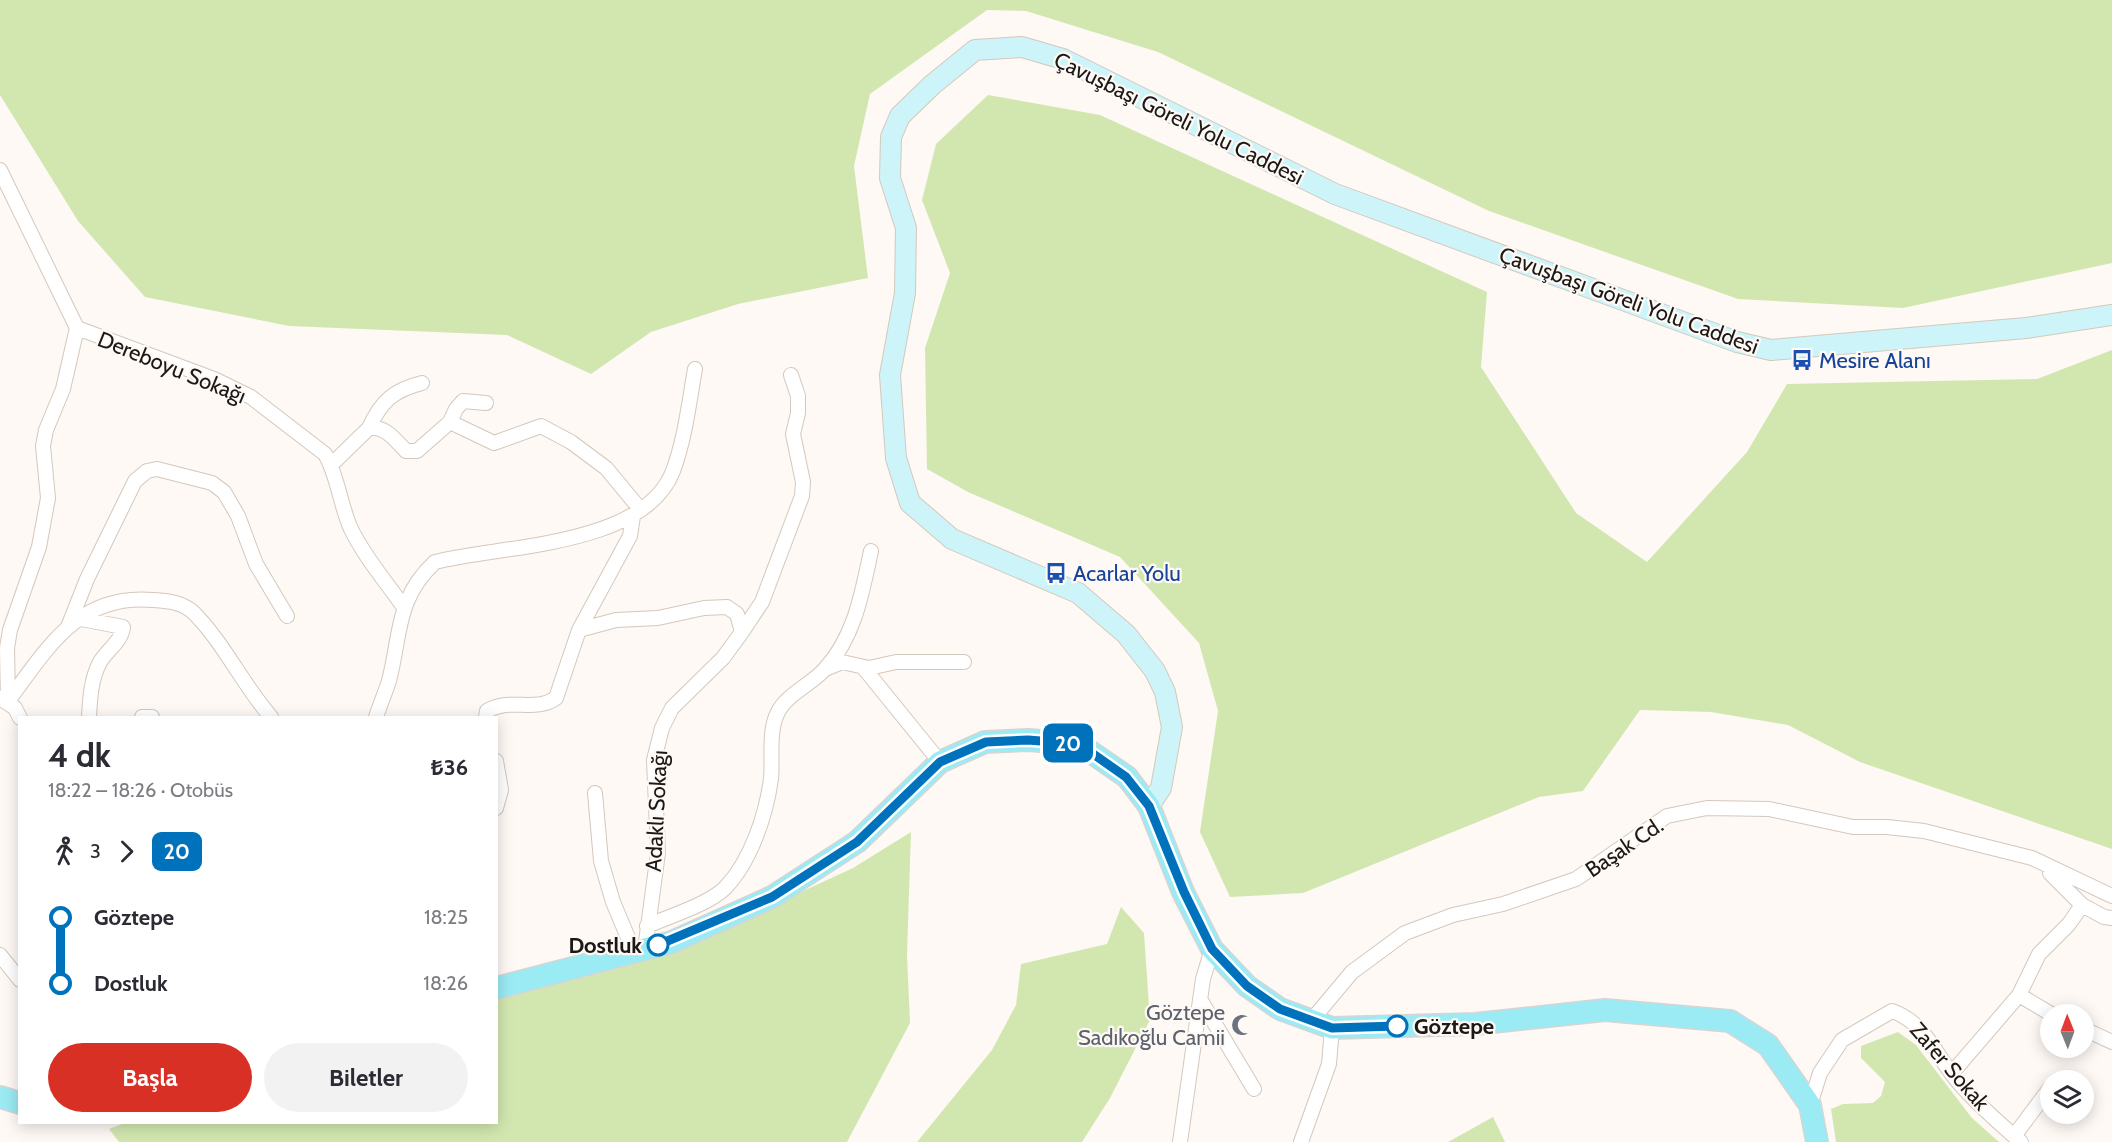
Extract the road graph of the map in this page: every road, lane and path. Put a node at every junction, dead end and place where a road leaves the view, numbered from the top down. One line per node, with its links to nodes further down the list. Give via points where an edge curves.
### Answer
1 (0, 171): 3 (street, Dereboyu Sokağı)
2 (2112, 315): 29 (main road, Çavuşbaşı Göreli Yolu Caddesi, via 2026,328 1771,350 1737,342 1335,194 1063,59 1022,46 975,50 900,116 891,137 890,178 906,228 905,293 890,375 896,458 910,503 952,539 1078,593 1126,634 1155,671 1165,692 1172,727 1161,788)
3 (77, 328): 10 (street, Dereboyu Sokağı, via 214,379 251,397 325,454); 21 (street, via 63,389 46,430 43,446 48,498 39,547 10,630)
4 (695, 369): 11 (street, via 682,443 672,474)
5 (791, 375): 17 (street, Adaklı Sokağı, via 798,396 793,434 803,482 802,496 762,602)
6 (422, 383): 9 (street, via 401,388 389,397 376,411)
7 (486, 403): 8 (street, via 463,401)
8 (450, 422): 9 (street, via 411,452 386,431); 11 (street, via 494,443 541,426 606,468)
9 (369, 428): 10 (street)
10 (331, 465): 13 (street, Dereboyu Sokağı, via 352,531)
11 (637, 512): 13 (street, via 575,538 435,562 420,576); 16 (street, via 630,536)
12 (871, 551): 20 (street, via 848,636)
13 (403, 606): 25 (street, via 389,681)
14 (286, 616): 15 (street, via 256,564 238,516 224,492 212,483 157,469 147,471 135,481 87,579)
15 (72, 623): 21 (street); 23 (street, via 123,627 123,634 100,662 90,689); 24 (street, via 105,603 141,598 176,602 194,612)
16 (579, 630): 17 (street, via 616,620 727,608 737,614); 26 (street, via 556,698 546,705 498,704)
17 (742, 632): 34 (street, Adaklı Sokağı, via 723,658 672,708 662,728 654,760 658,853)
18 (964, 662): 19 (street, via 896,662)
19 (863, 667): 20 (street, via 842,662); 27 (street)
20 (825, 669): 34 (street, via 778,710 765,811 749,850 725,888)
21 (4, 700): 22 (street)
22 (18, 716)
23 (89, 716)
24 (270, 716)
25 (376, 716)
26 (486, 716)
27 (940, 762): 29 (main road, via 986,742 1079,744 1126,777); 36 (main road, via 857,842 772,897 672,942)
28 (595, 793): 36 (street, via 601,861 613,902)
29 (1149, 806): 35 (main road)
30 (2032, 858): 31 (street, Başak Cd.); 32 (street); 43 (street, Başak Cd., via 1924,831 1853,827 1769,809 1707,808 1667,816 1576,879 1405,933 1352,972)
31 (2112, 896)
32 (2082, 905): 33 (street, via 2104,918); 40 (street, via 2039,954)
33 (2112, 918)
34 (647, 926): 36 (street, Adaklı Sokağı)
35 (1212, 949): 41 (street); 43 (main road, via 1247,986 1280,1009)
36 (640, 950): 39 (main road)
37 (0, 955): 38 (street)
38 (18, 978)
39 (498, 987)
40 (2019, 995): 42 (street); 47 (street)
41 (1200, 999): 48 (street); 54 (street)
42 (2040, 1007)
43 (1311, 1021): 44 (main road)
44 (1332, 1028): 52 (main road, via 1474,1024 1605,1010 1730,1021 1768,1045); 55 (street, via 1329,1064)
45 (2094, 1034): 46 (street)
46 (2112, 1042)
47 (1952, 1073): 52 (street, Zafer Sokak, via 1922,1029 1892,1011 1842,1040 1820,1073); 53 (street, Zafer Sokak)
48 (1254, 1089)
49 (0, 1097): 50 (main road)
50 (18, 1102)
51 (2040, 1103): 53 (street)
52 (1810, 1105): 56 (main road)
53 (2017, 1139)
54 (1180, 1142)
55 (1301, 1142)
56 (1817, 1142)

